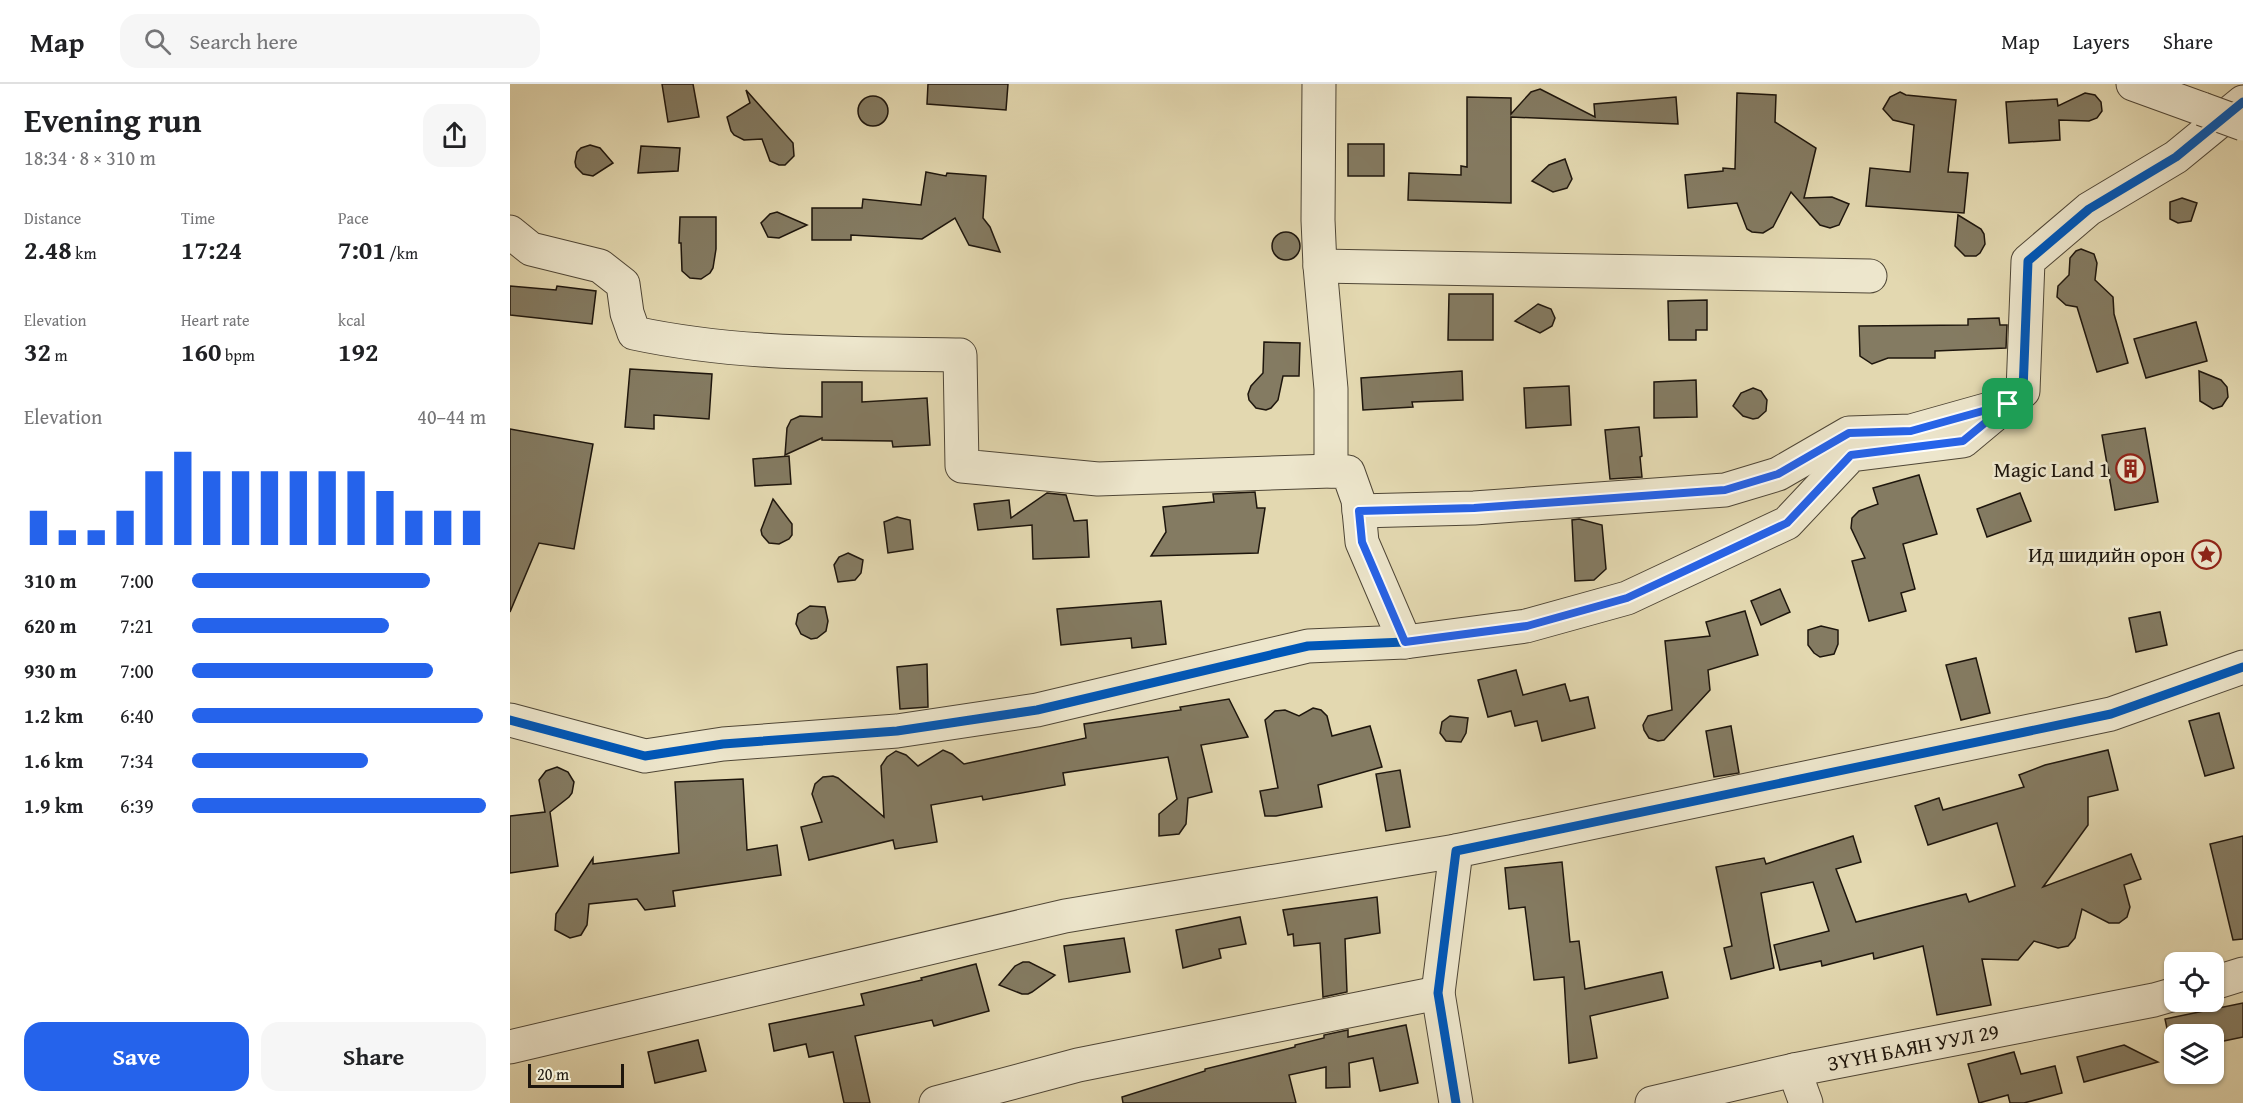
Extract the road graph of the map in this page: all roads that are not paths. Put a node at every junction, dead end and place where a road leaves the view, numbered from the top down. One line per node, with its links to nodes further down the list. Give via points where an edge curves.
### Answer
1 (1319, 84): 6 (street)
2 (2133, 84): 4 (street, bridge)
3 (2243, 102): 8 (street, via 2176,158 2089,209 2028,261 2023,391)
4 (2243, 124)
5 (510, 232): 9 (street, via 531,249 600,266 622,284 634,333 788,353 960,355 962,466 1098,479)
6 (1320, 266): 7 (street); 9 (street, via 1331,389)
7 (1870, 276)
8 (2008, 404): 10 (street, via 1911,431 1849,433 1778,474 1725,490 1474,508); 11 (street, via 1963,441 1851,455 1787,523 1627,598 1527,626)
9 (1331, 471): 10 (street, via 1348,472)
10 (1359, 511): 11 (street, via 1362,542)
11 (1405, 642): 13 (street, via 1308,646 1037,710 979,719 897,731 723,744 645,756)
12 (2243, 667): 14 (street, via 2111,714)
13 (510, 720)
14 (1456, 851): 17 (street); 19 (street, via 1065,916)
15 (2243, 974): 16 (street)
16 (2224, 979)
17 (1438, 993): 21 (street, via 1078,1065); 22 (street)
18 (2164, 997): 20 (street, ЗҮҮН БАЯН УУЛ 29)
19 (510, 1047)
20 (1794, 1070): 23 (street, ЗҮҮН БАЯН УУЛ 29); 24 (street)
21 (936, 1103)
22 (1456, 1103)
23 (1652, 1103)
24 (1806, 1103)

